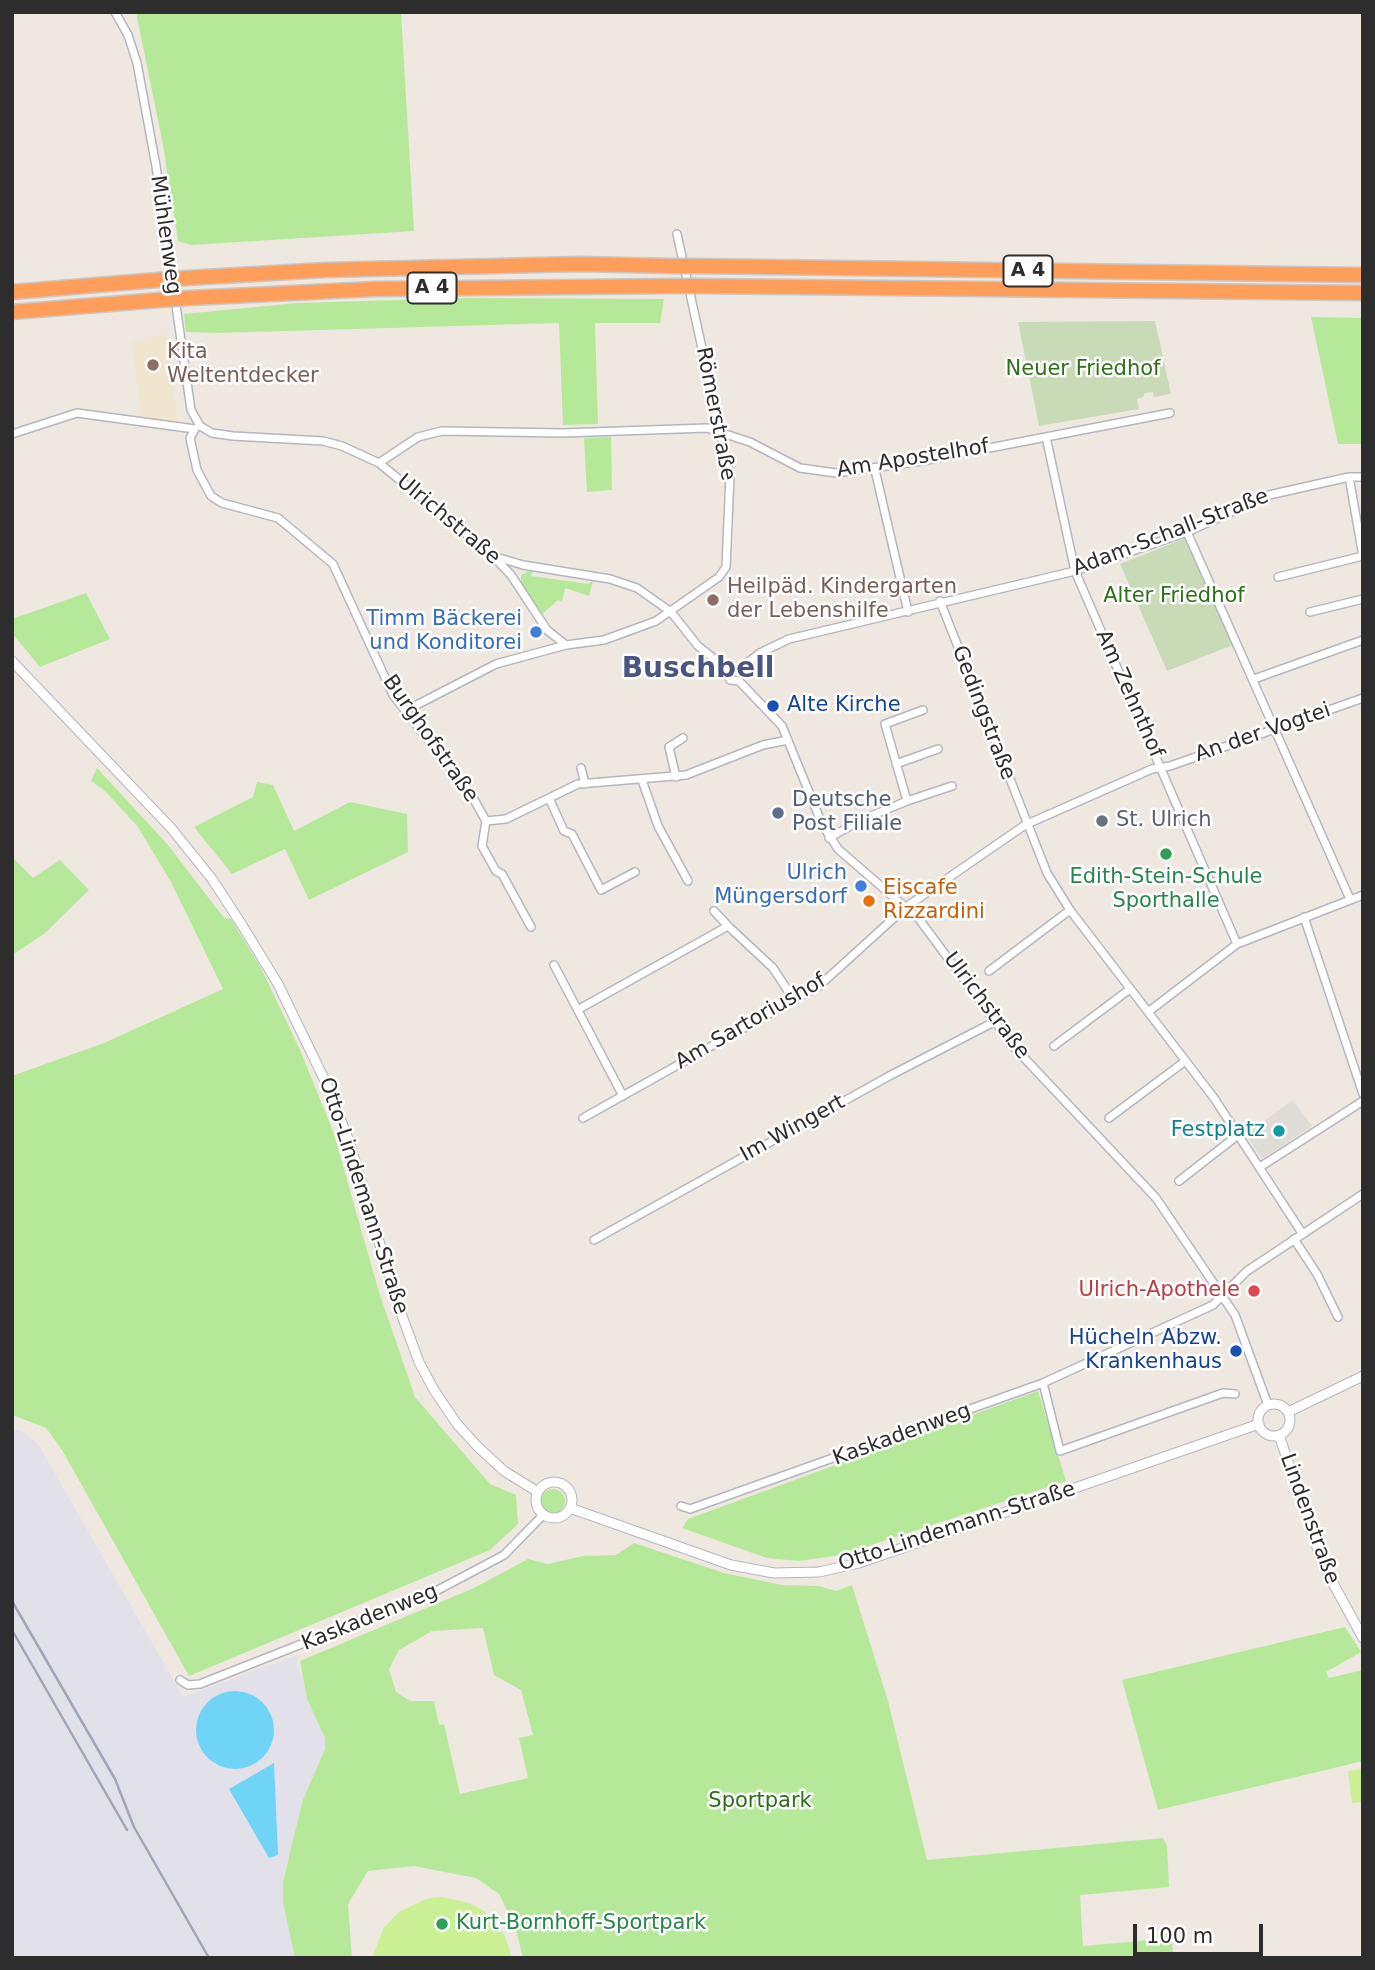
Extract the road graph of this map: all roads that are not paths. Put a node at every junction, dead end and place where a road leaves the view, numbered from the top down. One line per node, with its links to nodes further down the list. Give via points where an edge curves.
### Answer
1 (115, 12): 8 (street, Mühlenweg, via 136,63)
2 (677, 234): 9 (street, Römerstraße)
3 (1363, 275): 4 (highway, A 4, bridge, via 580,264 325,270)
4 (12, 292)
5 (1363, 293): 6 (highway, A 4, bridge, via 697,286 374,289)
6 (12, 312)
7 (1170, 413): 11 (street, Am Apostelhof)
8 (197, 428): 10 (street, via 77,413); 12 (street, Ulrichstraße, via 233,436 323,441); 37 (street, Burghofstraße, via 190,438 203,486 216,500 278,518 333,564 349,606)
9 (721, 432): 12 (street, Am Apostelhof, via 707,428 442,431 418,437); 13 (street, Am Apostelhof, via 816,472); 25 (street, Römerstraße, via 730,476 726,567)
10 (12, 434)
11 (1046, 437): 13 (street, Am Apostelhof); 20 (street, Am Zehnthof)
12 (379, 463): 17 (street, Ulrichstraße)
13 (874, 470): 26 (street)
14 (1349, 477): 15 (street, Adam-Schall-Straße); 16 (street, Adam-Schall-Straße, via 1269,495); 18 (street)
15 (1363, 477)
16 (1187, 532): 20 (street, Adam-Schall-Straße); 33 (street)
17 (492, 555): 19 (street); 22 (street, Ulrichstraße)
18 (1363, 556): 21 (street)
19 (523, 565): 22 (street, via 516,571); 25 (street, via 624,583)
20 (1075, 571): 24 (street, Adam-Schall-Straße); 44 (street, Am Zehnthof)
21 (1278, 577)
22 (515, 582): 29 (street, Ulrichstraße, via 545,628)
23 (1363, 599): 27 (street)
24 (940, 601): 26 (street, Adam-Schall-Straße); 52 (street, Gedingstraße)
25 (671, 612): 29 (street, via 627,634); 32 (street, via 704,652)
26 (908, 612): 31 (street, Adam-Schall-Straße, via 789,639)
27 (1310, 612)
28 (1363, 640): 33 (street)
29 (566, 645): 37 (street, via 496,664)
30 (12, 661): 95 (street, Otto-Lindemann-Straße, via 171,828 242,925 278,984 328,1087 350,1144 398,1305 429,1381 478,1447 504,1471)
31 (742, 667): 32 (street, via 734,664); 34 (street, via 744,677)
32 (727, 669): 34 (street, via 728,678)
33 (1254, 679): 38 (street)
34 (739, 681): 40 (street, Ulrichstraße, via 782,726)
35 (1363, 698): 38 (street, An der Vogtei)
36 (923, 710): 42 (street, via 885,724)
37 (405, 711): 51 (street, Burghofstraße, via 472,796)
38 (1275, 727): 44 (street, An der Vogtei); 57 (street)
39 (683, 738): 45 (street, via 668,747)
40 (789, 740): 45 (street, Burghofstraße); 53 (street, Ulrichstraße)
41 (938, 749): 42 (street)
42 (896, 764): 50 (street)
43 (581, 768): 47 (street)
44 (1161, 768): 52 (street, An der Vogtei); 64 (street, Am Zehnthof)
45 (676, 777): 46 (street, Burghofstraße)
46 (642, 780): 47 (street, Burghofstraße); 55 (street, via 658,826)
47 (585, 784): 49 (street, Burghofstraße)
48 (952, 786): 50 (street)
49 (549, 798): 51 (street, Burghofstraße, via 506,819); 54 (street, via 601,890)
50 (907, 801): 53 (street)
51 (486, 821): 63 (street, via 482,846)
52 (1026, 825): 58 (street, An der Vogtei); 59 (street, Gedingstraße)
53 (829, 838): 58 (street, Ulrichstraße, via 846,858)
54 (635, 873)
55 (688, 881)
56 (1363, 895): 57 (street)
57 (1350, 900): 61 (street)
58 (906, 907): 68 (street, Am Sartoriushof, via 824,982); 71 (street, Ulrichstraße, via 938,942)
59 (1070, 910): 66 (street); 67 (street, Gedingstraße)
60 (714, 911): 62 (street)
61 (1304, 916): 64 (street); 74 (street)
62 (728, 926): 68 (street, via 773,968); 69 (street)
63 (531, 927)
64 (1237, 944): 70 (street)
65 (554, 965): 69 (street)
66 (989, 971)
67 (1130, 989): 70 (street, Gedingstraße); 72 (street)
68 (794, 1000): 75 (street, Am Sartoriushof)
69 (579, 1009): 75 (street)
70 (1148, 1012): 73 (street, Gedingstraße)
71 (995, 1022): 85 (street, Im Wingert); 86 (street, Ulrichstraße, via 1156,1198)
72 (1054, 1046)
73 (1184, 1062): 78 (street); 79 (street, Gedingstraße)
74 (1363, 1094)
75 (622, 1096): 77 (street, Am Sartoriushof)
76 (1363, 1101): 80 (street)
77 (583, 1118)
78 (1109, 1118)
79 (1238, 1135): 80 (street, Gedingstraße); 81 (street)
80 (1260, 1167): 83 (street, Gedingstraße)
81 (1179, 1181)
82 (1363, 1194): 83 (street, Kaskadenweg)
83 (1302, 1233): 84 (street, Kaskadenweg)
84 (1294, 1239): 86 (street, Kaskadenweg); 87 (street)
85 (594, 1240)
86 (1222, 1294): 89 (street, Kaskadenweg, via 1213,1305); 91 (street, via 1235,1315)
87 (1338, 1317)
88 (1363, 1376): 92 (street)
89 (1043, 1383): 90 (street, via 1060,1451 1223,1393); 96 (street, Kaskadenweg, via 703,1505)
90 (1234, 1394)
91 (1268, 1405): 92 (street, via 1279,1405); 93 (street, via 1261,1411)
92 (1288, 1412): 94 (street, via 1288,1428)
93 (1259, 1424): 94 (street, via 1269,1435); 97 (street, Otto-Lindemann-Straße, via 859,1563 819,1572 752,1570)
94 (1279, 1435): 99 (street, Lindenstraße, via 1323,1565)
95 (538, 1492): 97 (street, via 547,1484 559,1483 569,1490); 98 (street, via 537,1507)
96 (681, 1506)
97 (570, 1508): 98 (street, via 558,1518)
98 (543, 1515): 100 (street, Kaskadenweg, via 504,1555 436,1591 200,1684)
99 (1363, 1638)
100 (180, 1680)

